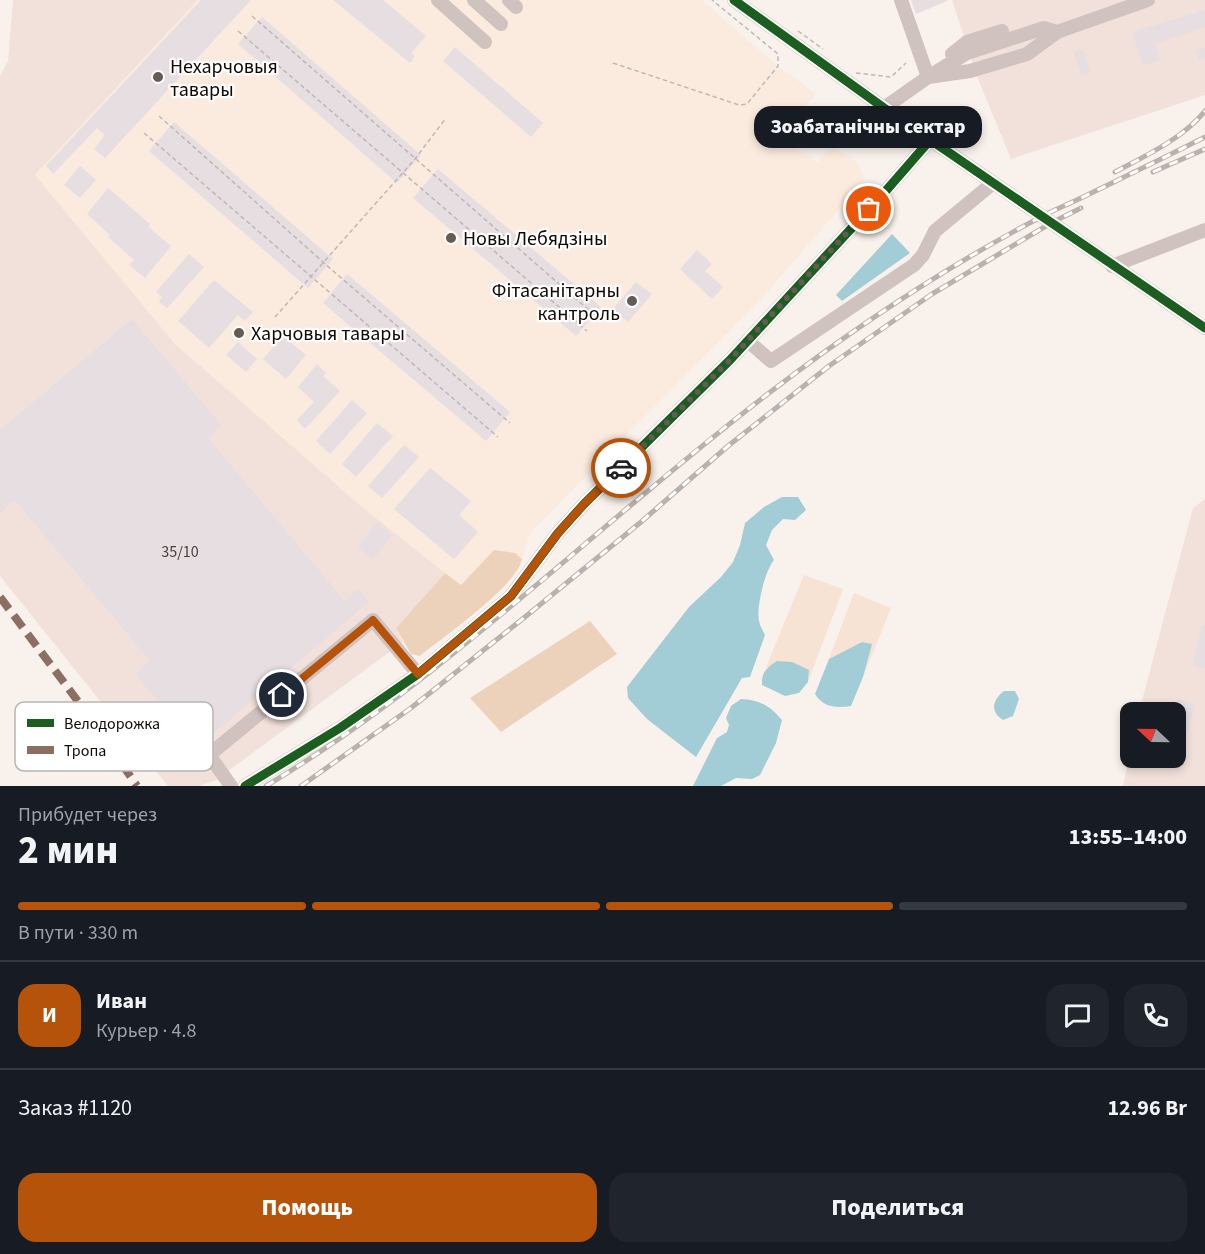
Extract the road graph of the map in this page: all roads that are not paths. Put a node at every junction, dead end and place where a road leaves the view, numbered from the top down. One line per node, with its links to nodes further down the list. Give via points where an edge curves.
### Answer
1 (438, 0): 8 (street)
2 (474, 0): 6 (street)
3 (734, 0): 10 (street)
4 (901, 0): 9 (street)
5 (1145, 0): 7 (street)
6 (501, 24)
7 (1051, 30): 9 (street, via 967,52); 9 (street, via 1027,54 970,71)
8 (485, 42)
9 (930, 76): 10 (street)
10 (884, 108): 11 (street)
11 (930, 140): 12 (street); 16 (street)
12 (993, 183): 14 (street); 16 (street, via 935,231 914,265 771,361)
13 (1205, 230): 14 (street)
14 (1112, 266): 15 (street)
15 (1205, 328)
16 (748, 341): 17 (street, via 584,504 511,596)
17 (418, 674): 18 (street, via 373,620); 21 (street)
18 (213, 752)
19 (213, 761): 20 (street)
20 (231, 786)
21 (245, 786)

